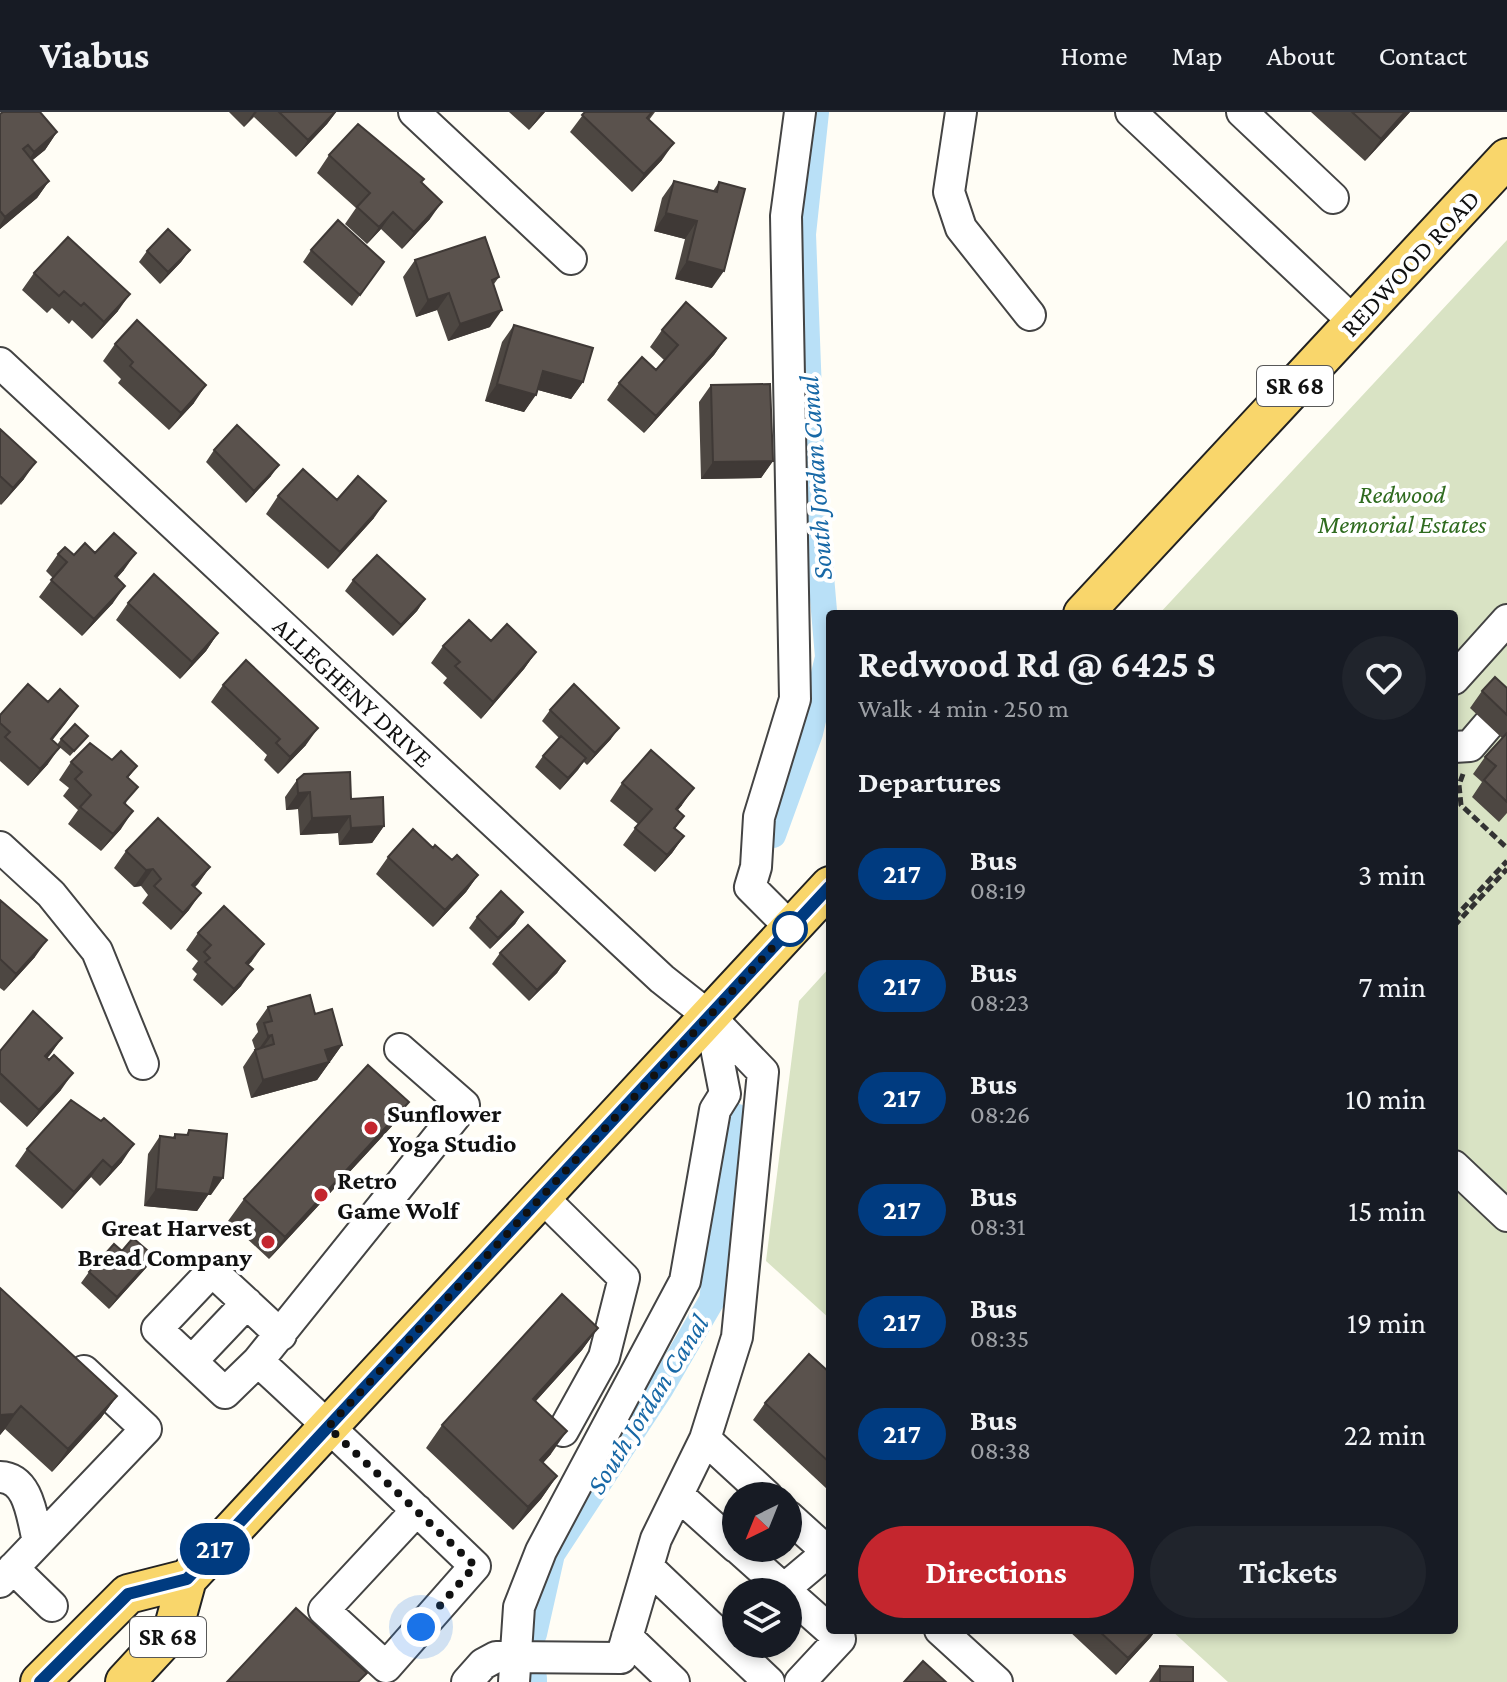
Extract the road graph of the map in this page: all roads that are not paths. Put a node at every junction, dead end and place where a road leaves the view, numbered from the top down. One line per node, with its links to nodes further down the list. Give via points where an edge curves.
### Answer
1 (414, 112): 8 (street)
2 (800, 112): 19 (street, via 786,216 795,699 759,817 750,887)
3 (961, 112): 9 (street, via 949,192 961,228)
4 (1131, 112): 10 (street)
5 (1242, 112): 7 (street)
6 (1507, 158): 10 (main road, REDWOOD ROAD / SR 68)
7 (1333, 198)
8 (571, 259)
9 (1030, 315)
10 (1355, 323): 12 (main road, REDWOOD ROAD / SR 68)
11 (0, 363): 20 (street, ALLEGHENY DRIVE)
12 (1087, 610)
13 (1507, 620): 14 (street)
14 (1458, 675)
15 (1498, 713): 16 (street)
16 (1462, 757)
17 (0, 847): 22 (street, via 51,894 97,951)
18 (826, 890): 19 (main road, SR 68)
19 (791, 928): 20 (main road, SR 68)
20 (710, 1017): 24 (main road, SR 68); 33 (street, ALLEGHENY DRIVE, via 763,1072 737,1337); 55 (street, via 725,1094 715,1110 685,1281 541,1551 519,1607)
21 (400, 1049): 27 (street, via 464,1105)
22 (143, 1064)
23 (1458, 1170): 25 (street)
24 (541, 1196): 31 (main road, SR 68); 32 (street, via 624,1278 604,1357)
25 (1507, 1216)
26 (247, 1303): 27 (street); 29 (street); 29 (street, via 212,1271 157,1329)
27 (281, 1335): 30 (street)
28 (68, 1356): 40 (street, via 146,1429)
29 (192, 1361): 30 (street, via 225,1393)
30 (258, 1361): 31 (street)
31 (328, 1427): 37 (street); 48 (main road, SR 68)
32 (563, 1431)
33 (705, 1439): 35 (street); 36 (street, ALLEGHENY DRIVE)
34 (0, 1477): 40 (street, via 16,1482 26,1494)
35 (752, 1482)
36 (678, 1495): 39 (street); 44 (street, ALLEGHENY DRIVE)
37 (417, 1510): 56 (street, via 475,1566); 56 (street, via 324,1610)
38 (802, 1529): 41 (street)
39 (722, 1534)
40 (38, 1541): 45 (street)
41 (826, 1550)
42 (826, 1554): 47 (street)
43 (754, 1562): 46 (street)
44 (648, 1567): 54 (street, ALLEGHENY DRIVE); 61 (street)
45 (6, 1575): 50 (street)
46 (772, 1578)
47 (800, 1578)
48 (187, 1579): 57 (main road, SR 68, via 128,1594); 58 (main road, SR 68, via 173,1630)
49 (802, 1605): 51 (street)
50 (52, 1606)
51 (826, 1627)
52 (834, 1634): 62 (street, via 840,1639)
53 (944, 1634): 63 (street)
54 (622, 1659): 55 (street); 60 (street)
55 (515, 1669): 59 (street, via 496,1657)
56 (386, 1675)
57 (40, 1682)
58 (125, 1682)
59 (467, 1682)
60 (674, 1682)
61 (769, 1682)
62 (800, 1682)
63 (997, 1682)

